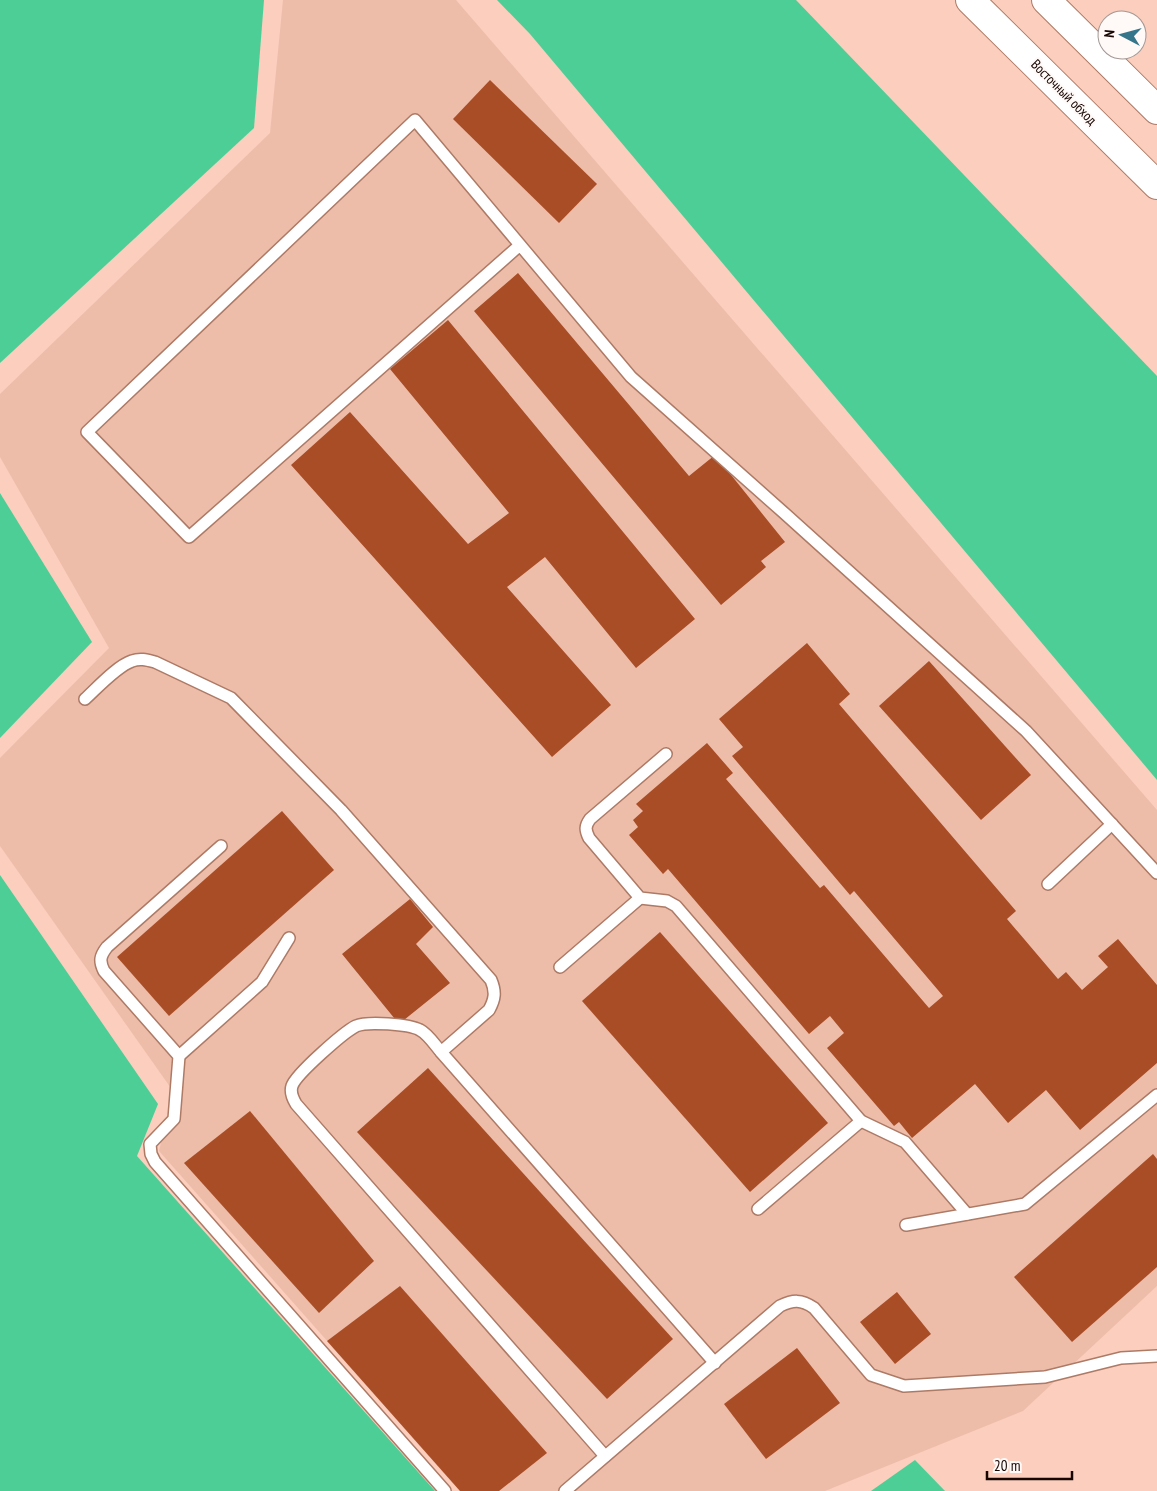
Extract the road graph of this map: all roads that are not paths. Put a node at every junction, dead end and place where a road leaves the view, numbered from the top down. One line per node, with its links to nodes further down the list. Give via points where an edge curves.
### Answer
1 (970, 0): 4 (highway, Восточный обход)
2 (1046, 0): 3 (highway)
3 (1157, 110)
4 (1152, 181)
5 (520, 245): 5 (lane, via 415,120 86,432 189,537); 8 (lane, via 630,377 1026,732)
6 (85, 699): 15 (lane, via 121,667 131,661 144,660 155,662 231,698 341,810 492,980 494,1002 489,1010)
7 (666, 754): 12 (lane, via 586,825 589,838)
8 (1112, 824): 10 (lane); 11 (lane)
9 (222, 846): 16 (lane, via 100,955 104,971)
10 (1157, 873)
11 (1048, 884)
12 (640, 898): 14 (lane); 18 (lane, via 667,900 684,913)
13 (289, 938): 16 (lane, via 262,982)
14 (560, 966)
15 (441, 1052): 23 (lane); 24 (lane, via 422,1030 357,1025 299,1074 292,1087 292,1095 296,1104)
16 (179, 1056): 25 (lane, via 174,1119 150,1144 150,1154)
17 (1157, 1095): 20 (lane, via 1025,1204)
18 (861, 1121): 19 (lane); 20 (lane, via 905,1142)
19 (758, 1209)
20 (967, 1214): 21 (lane)
21 (906, 1225)
22 (1157, 1356): 23 (lane, via 1120,1358 1045,1376 904,1386 871,1375 814,1308 805,1301 792,1300 780,1306)
23 (714, 1362): 24 (lane)
24 (605, 1456): 26 (lane)
25 (445, 1491)
26 (565, 1491)

